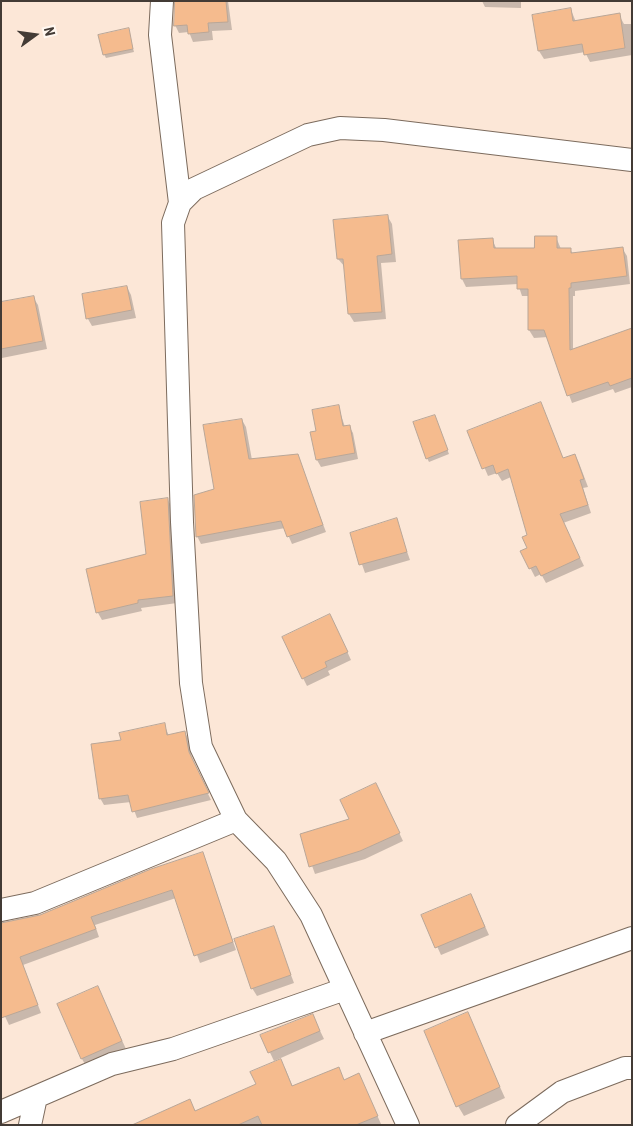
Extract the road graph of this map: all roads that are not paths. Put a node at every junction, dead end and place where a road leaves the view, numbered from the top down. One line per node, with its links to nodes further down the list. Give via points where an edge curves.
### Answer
1 (162, 1): 3 (street, via 160,35)
2 (632, 160): 3 (street, via 384,130 340,128 300,140 194,189)
3 (180, 203): 4 (street, via 173,223 182,522 191,682 201,747)
4 (236, 820): 5 (street, via 34,903); 7 (street, via 276,861 306,907)
5 (1, 910)
6 (632, 938): 8 (street)
7 (345, 989): 8 (street); 10 (street, via 173,1049 112,1064)
8 (365, 1033): 13 (street)
9 (632, 1068): 14 (street, via 624,1068 562,1092)
10 (36, 1097): 11 (street); 12 (street)
11 (1, 1112)
12 (30, 1125)
13 (408, 1125)
14 (517, 1125)

